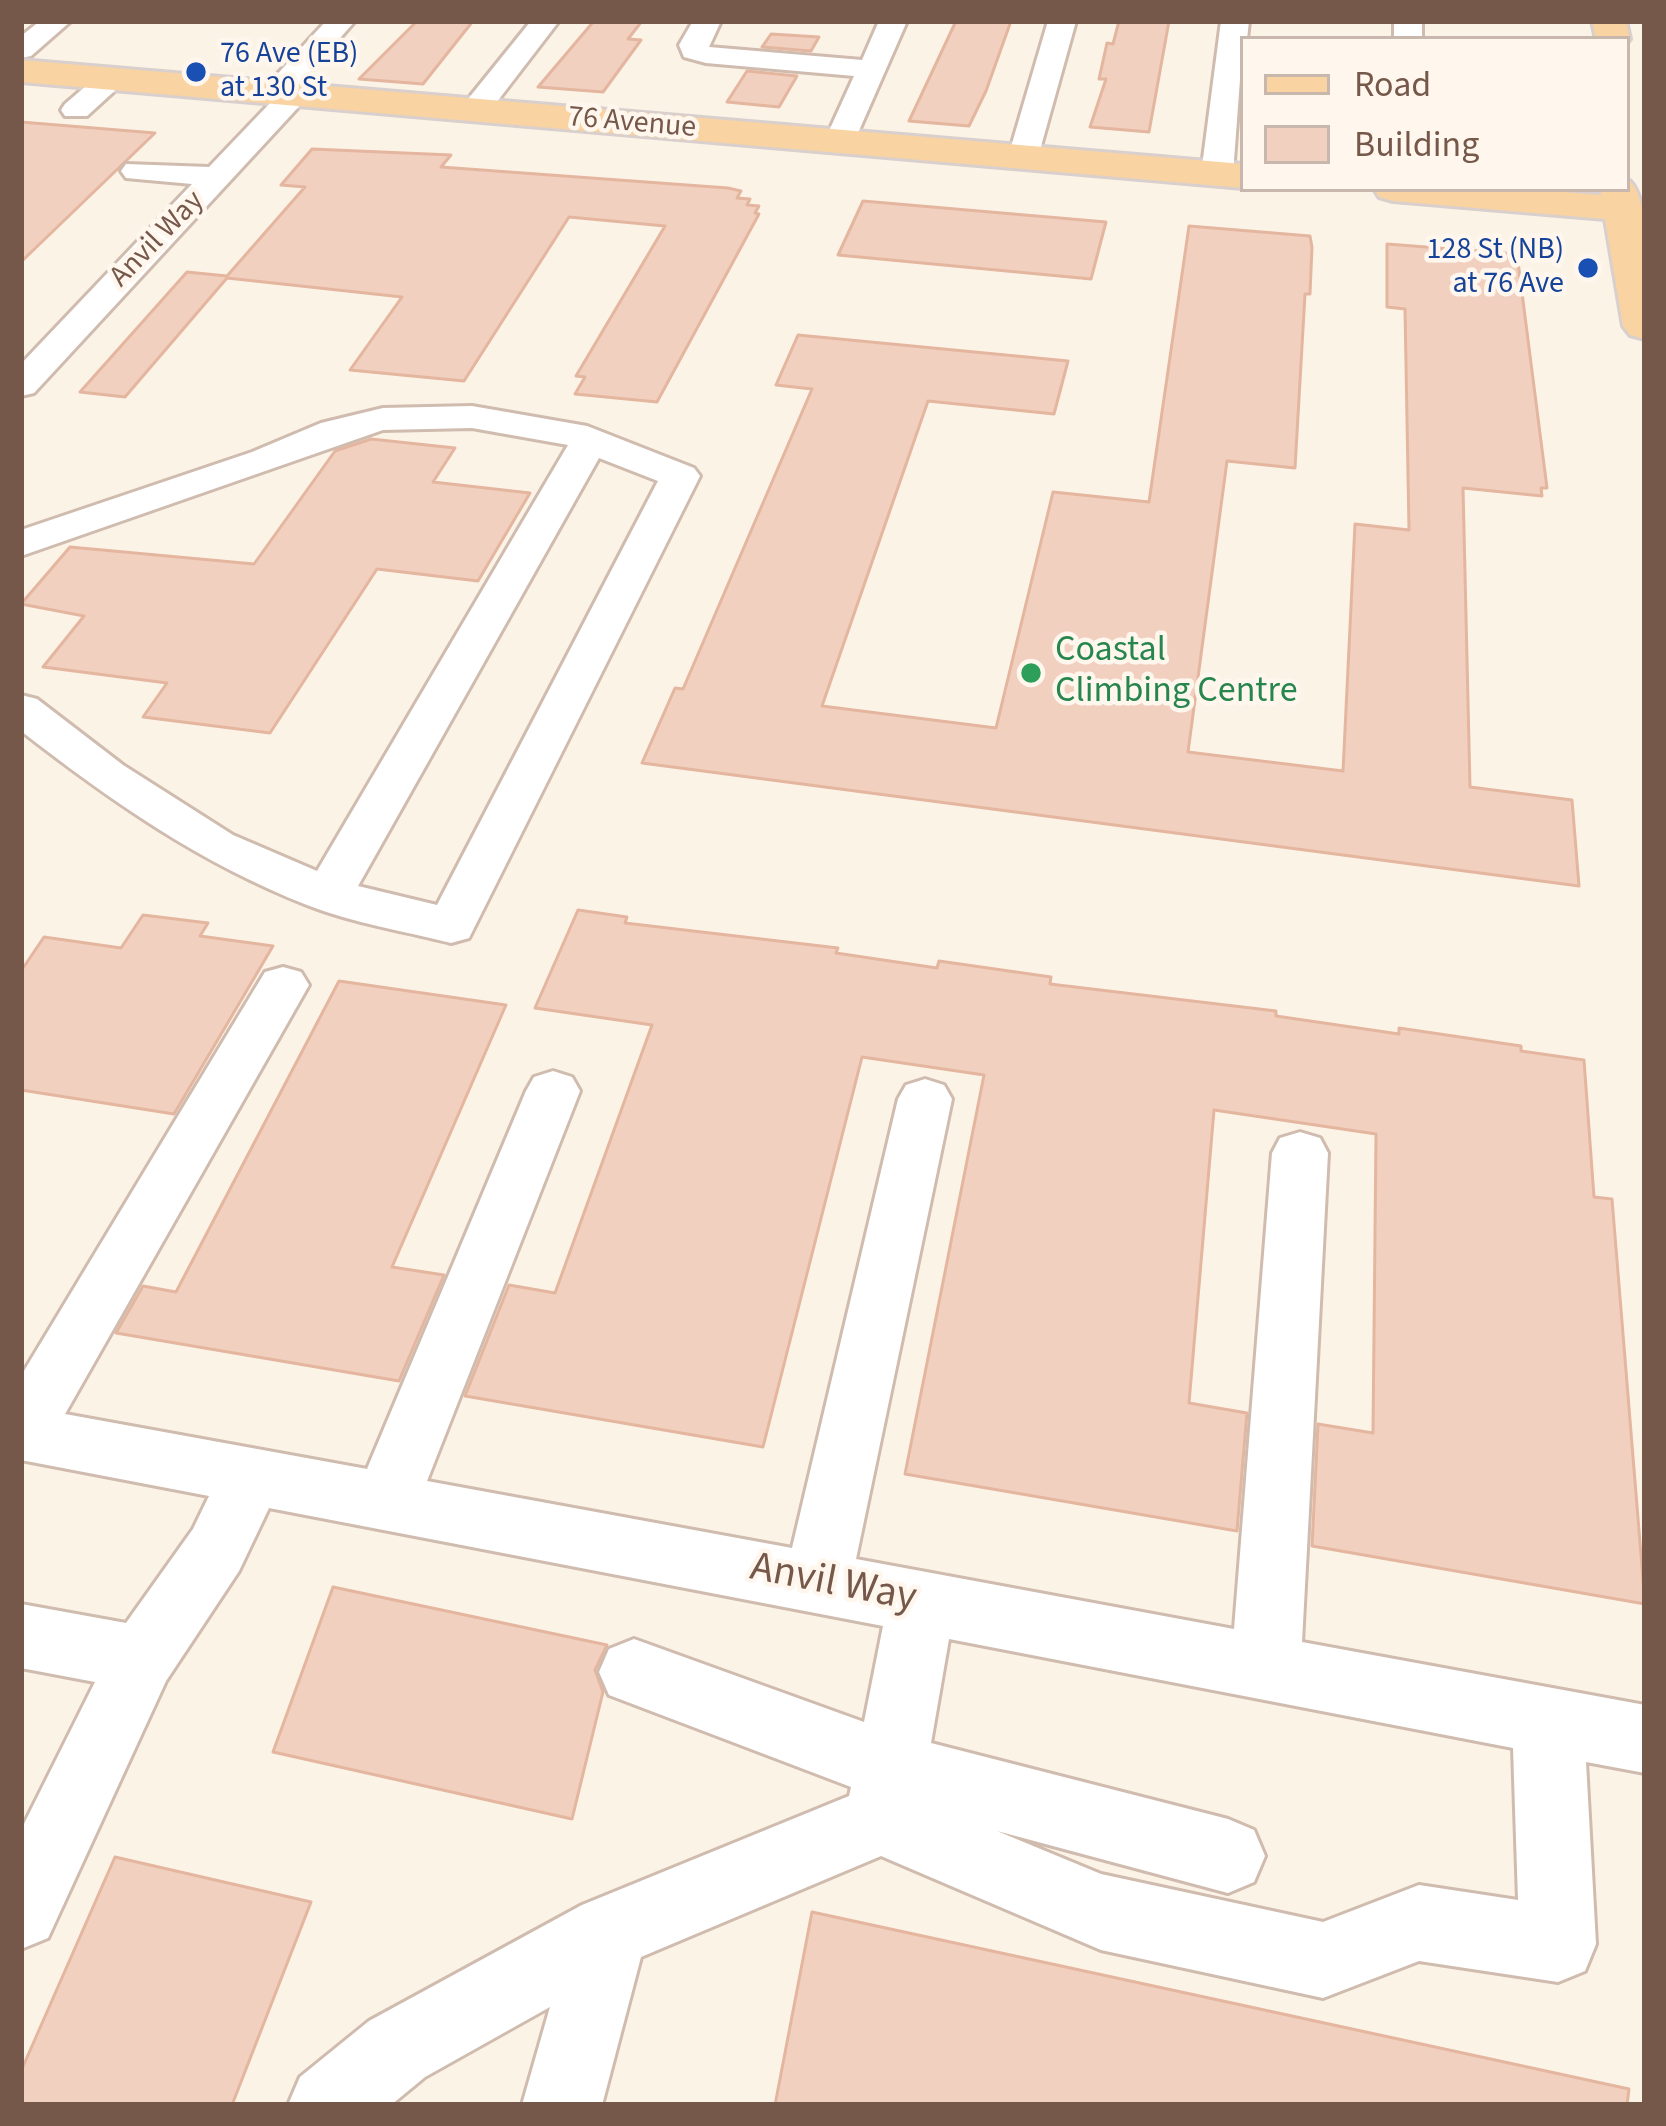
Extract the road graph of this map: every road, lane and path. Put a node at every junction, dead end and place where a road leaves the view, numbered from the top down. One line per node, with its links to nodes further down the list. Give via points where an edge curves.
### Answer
1 (57, 21): 8 (street)
2 (341, 21): 12 (street, Anvil Way)
3 (544, 21): 14 (street)
4 (707, 21): 9 (street, via 693,45 706,55)
5 (893, 21): 9 (street)
6 (1062, 21): 16 (street)
7 (1235, 21): 18 (street)
8 (21, 50)
9 (872, 69): 15 (street)
10 (21, 71): 11 (main road, 76 Avenue)
11 (111, 79): 12 (main road, 76 Avenue); 13 (street)
12 (285, 94): 14 (main road, 76 Avenue); 19 (street, Anvil Way)
13 (76, 110)
14 (476, 110): 15 (main road, 76 Avenue)
15 (839, 142): 16 (main road, 76 Avenue)
16 (1023, 157): 18 (main road, 76 Avenue)
17 (137, 171): 19 (street)
18 (1230, 175)
19 (218, 177): 24 (street, Anvil Way)
20 (1443, 192): 21 (main road)
21 (1628, 203): 22 (main road)
22 (1640, 276): 23 (main road)
23 (1645, 326)
24 (21, 385)
25 (590, 440): 26 (street, via 472,417 383,418); 28 (street); 28 (street, via 680,476 451,926)
26 (21, 544)
27 (21, 709): 28 (street, via 216,846)
28 (328, 896)
29 (283, 985): 33 (street)
30 (554, 1091): 35 (street)
31 (926, 1099): 36 (street)
32 (1300, 1153): 40 (street)
33 (21, 1432): 34 (street, Anvil Way)
34 (252, 1474): 35 (street, Anvil Way); 39 (street, via 216,1550)
35 (387, 1500): 36 (street, Anvil Way)
36 (818, 1582): 37 (street, Anvil Way)
37 (922, 1602): 40 (street, Anvil Way); 44 (street)
38 (21, 1636): 39 (street)
39 (142, 1658): 46 (street)
40 (1266, 1667): 42 (street, Anvil Way)
41 (634, 1672): 44 (street)
42 (1548, 1721): 43 (street, Anvil Way); 44 (street, via 1558,1945 1419,1923 1323,1960 1101,1912)
43 (1645, 1739)
44 (886, 1793): 45 (street); 47 (street)
45 (1228, 1856)
46 (21, 1911)
47 (609, 1932): 48 (street); 50 (street)
48 (388, 2077): 49 (street)
49 (328, 2105)
50 (562, 2105)

